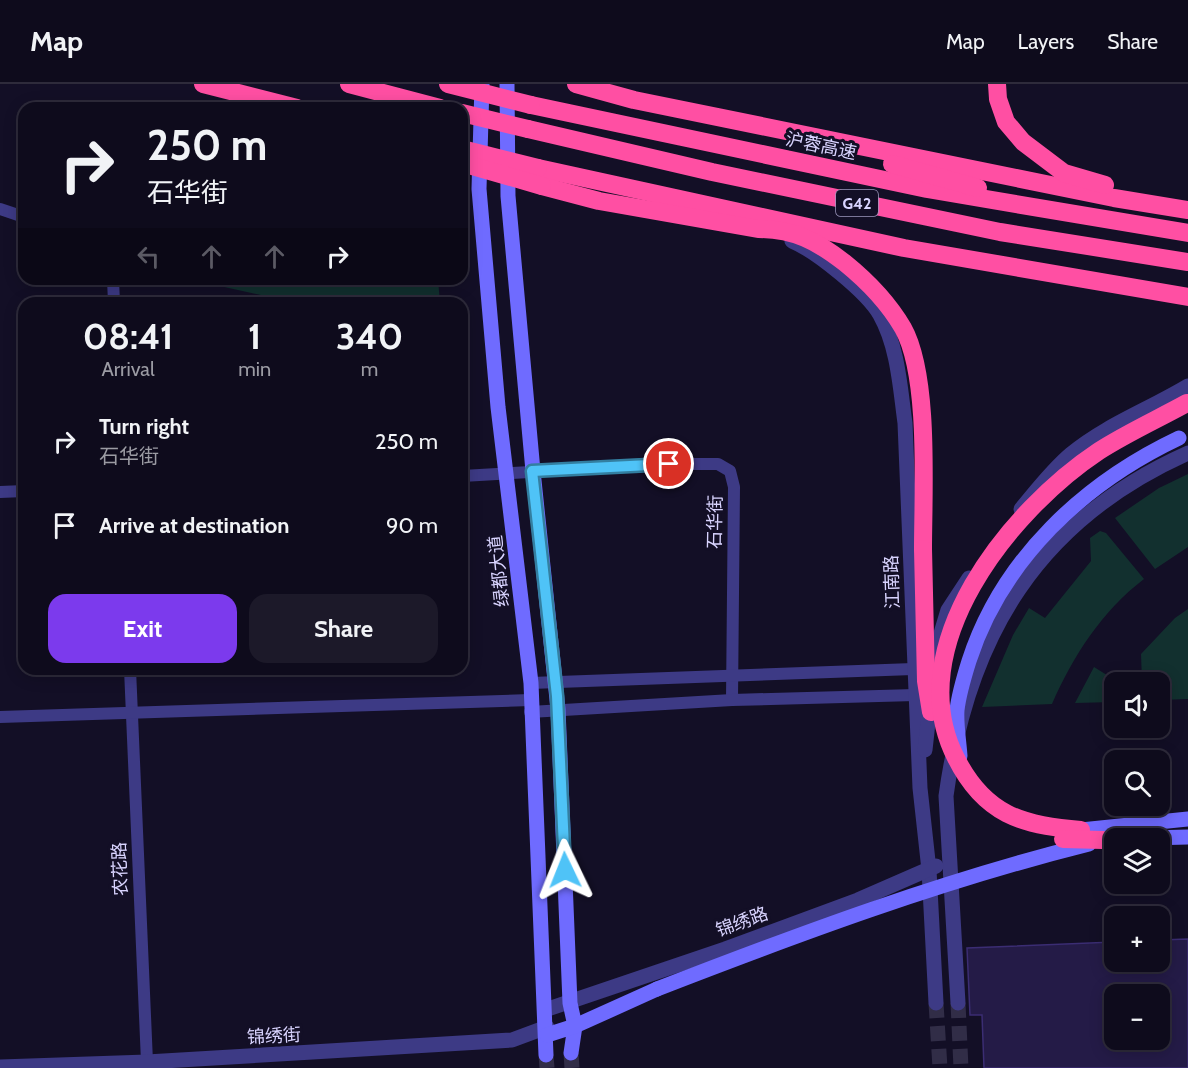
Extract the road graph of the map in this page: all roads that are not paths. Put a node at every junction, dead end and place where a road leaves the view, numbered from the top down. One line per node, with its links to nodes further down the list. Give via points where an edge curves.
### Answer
1 (203, 84): 9 (highway); 10 (highway)
2 (349, 84): 11 (highway)
3 (448, 84): 17 (highway, 沪蓉高速 / G42, bridge, via 927,189)
4 (482, 84): 27 (main road, 绿都大道, via 479,189 498,407)
5 (507, 84): 26 (main road, via 508,195)
6 (576, 84): 8 (highway)
7 (997, 84): 15 (highway, via 1006,122 1023,142 1064,173)
8 (634, 100): 15 (highway, via 1114,198); 17 (highway)
9 (252, 102)
10 (274, 102)
11 (416, 102)
12 (468, 114): 21 (highway, G42, bridge, via 724,175 988,230)
13 (468, 150): 22 (highway, bridge, via 904,248)
14 (468, 165): 19 (highway, bridge, via 599,201)
15 (1188, 208)
16 (0, 209): 18 (street)
17 (1055, 210): 20 (highway, 沪蓉高速 / G42)
18 (18, 215)
19 (758, 229): 31 (street, 江南路, via 795,242 835,269 880,314 897,363 905,423); 45 (highway, bridge, via 782,229 829,251 871,287 903,328 916,365 923,453 926,681 932,721 951,776 963,792)
20 (1188, 233)
21 (1188, 262)
22 (1188, 297)
23 (1188, 397): 42 (highway, bridge, via 1099,451 1066,477 1006,537 979,576 961,607 940,678 949,744); 43 (street, via 1116,423 1072,453 1034,492 970,575 948,610 936,650)
24 (1183, 437): 42 (main road, bridge, via 1125,468 1085,497 1033,546 1009,577 989,610 962,686 957,711)
25 (1188, 453): 52 (street, via 1129,483 1083,518 1043,555 998,624 971,686 950,764 946,796)
26 (532, 471): 27 (street, 石华街); 32 (street, 石华街, via 669,464 718,464 730,471 734,487); 35 (main road)
27 (508, 473): 28 (street, 石华街); 34 (main road, 绿都大道)
28 (468, 476)
29 (18, 491): 30 (street)
30 (0, 492)
31 (914, 669): 32 (street); 36 (street, 江南路)
32 (731, 674): 35 (street); 37 (street, 石华街)
33 (130, 675): 40 (street, 农花路)
34 (531, 683): 35 (street); 38 (main road, 绿都大道)
35 (556, 683): 39 (main road)
36 (915, 695): 37 (street); 43 (street, 江南路)
37 (732, 700): 39 (street)
38 (530, 706): 39 (street); 40 (street); 57 (main road, 绿都大道)
39 (558, 709): 55 (main road)
40 (132, 710): 41 (street); 62 (street, 农花路)
41 (0, 717)
42 (965, 774): 45 (highway, bridge); 46 (highway, bridge, via 990,804 1004,814 1046,828)
43 (920, 788): 53 (street, 江南路)
44 (1188, 819): 46 (main road)
45 (997, 820): 47 (highway, via 1028,834)
46 (1081, 830): 47 (highway)
47 (1049, 837): 50 (highway, bridge)
48 (1170, 837): 49 (main road)
49 (1188, 837)
50 (1104, 840)
51 (1104, 841): 58 (main road, bridge, via 1002,866 901,898 657,989)
52 (948, 860): 53 (street, 锦绣路); 54 (street)
53 (929, 870): 55 (street, 锦绣路, via 747,941); 56 (street, 江南路)
54 (958, 1002)
55 (570, 1003): 57 (street, 锦绣路); 58 (main road)
56 (936, 1003)
57 (545, 1010): 59 (main road, 绿都大道)
58 (575, 1026): 59 (main road); 60 (main road)
59 (547, 1031): 61 (main road, 绿都大道); 62 (street, 锦绣街, via 512,1040)
60 (571, 1053)
61 (546, 1056)
62 (147, 1065): 63 (street, 锦绣街)
63 (0, 1067)

